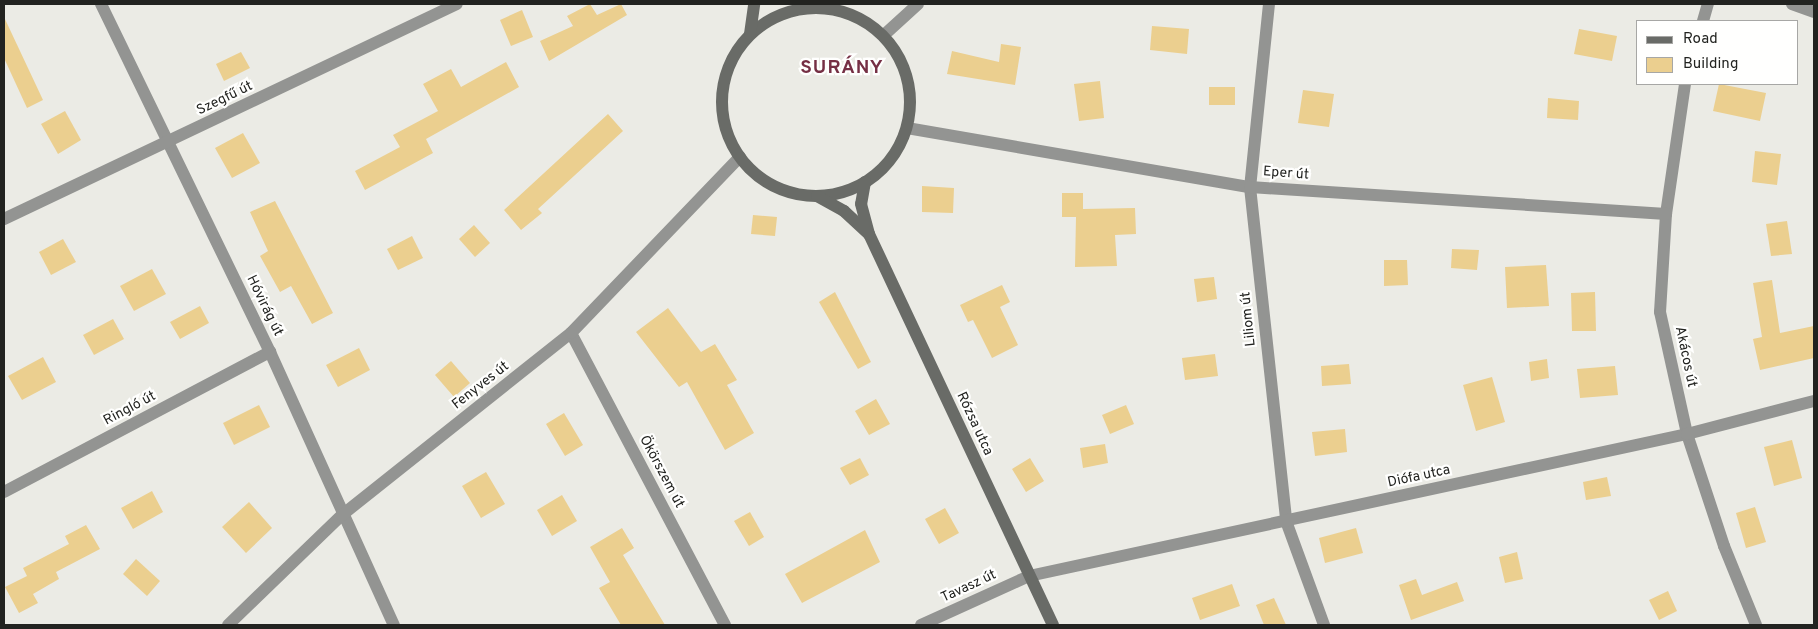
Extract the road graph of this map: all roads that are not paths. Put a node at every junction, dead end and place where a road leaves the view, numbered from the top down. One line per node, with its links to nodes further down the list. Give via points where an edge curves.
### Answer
1 (101, 4): 15 (street, Hóvirág út)
2 (457, 4): 15 (street, Szegfű út)
3 (754, 4): 11 (street)
4 (918, 4): 12 (street)
5 (1269, 4): 18 (street, Liliom út)
6 (1708, 4): 10 (street)
7 (1792, 4): 9 (street)
8 (786, 7): 11 (street); 12 (street, via 825,7 857,16)
9 (1814, 12)
10 (1703, 20)
11 (750, 34): 16 (street, via 729,64 722,97 728,134)
12 (884, 36): 14 (street, via 901,59 910,89)
13 (1685, 85): 20 (street, Akácos út)
14 (907, 128): 17 (street, via 890,160); 18 (street, Eper út)
15 (168, 143): 21 (street, Szegfű út); 24 (street, Hóvirág út)
16 (740, 157): 19 (street, via 762,179 784,190); 23 (street, Fenyves út)
17 (865, 182): 19 (street); 22 (street, Rózsa utca, via 861,204)
18 (1250, 187): 20 (street, Eper út); 29 (street, Liliom út)
19 (817, 196): 22 (street, via 844,211)
20 (1666, 214): 26 (street, Akácos út, via 1660,312)
21 (4, 219)
22 (870, 234): 30 (street, Rózsa utca)
23 (572, 333): 28 (street, Fenyves út); 33 (street, Ökörszem út)
24 (270, 352): 27 (street, Ringló út); 28 (street, Hóvirág út)
25 (1814, 401): 26 (street, Diófa utca)
26 (1687, 434): 29 (street, Diófa utca); 37 (street, Akácos út, via 1724,546)
27 (4, 492)
28 (342, 515): 31 (street, Fenyves út); 32 (street, Hóvirág út)
29 (1286, 521): 30 (street, Diófa utca); 36 (street, Liliom út)
30 (1029, 576): 34 (street, Tavasz út); 35 (street, Rózsa utca)
31 (228, 625)
32 (394, 625)
33 (725, 625)
34 (921, 625)
35 (1053, 625)
36 (1324, 625)
37 (1756, 625)

